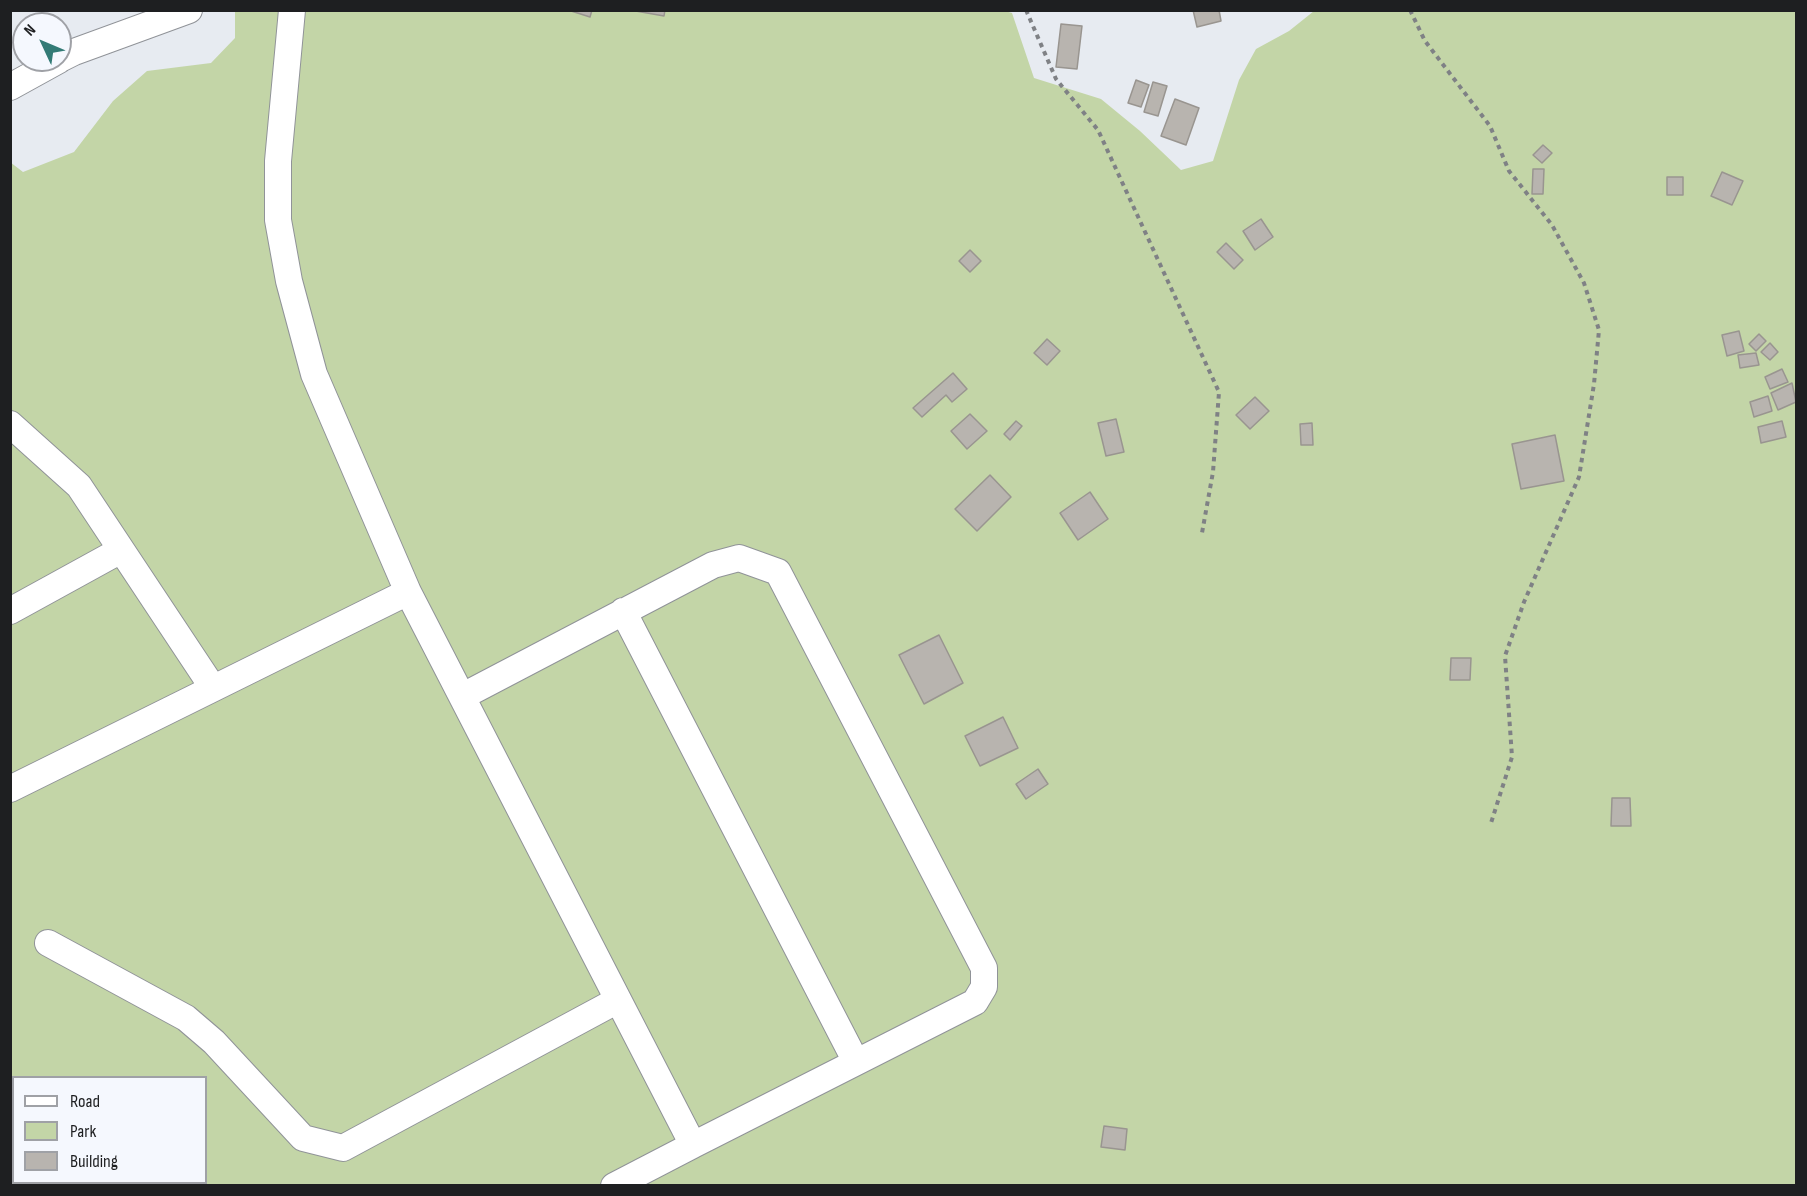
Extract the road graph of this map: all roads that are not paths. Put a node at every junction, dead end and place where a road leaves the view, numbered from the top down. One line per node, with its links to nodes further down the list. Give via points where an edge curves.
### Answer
1 (189, 10): 3 (street)
2 (292, 10): 8 (street, via 278,173 278,220 289,281 314,374)
3 (72, 53)
4 (37, 72): 5 (street)
5 (10, 87)
6 (12, 427): 7 (street, via 79,486)
7 (121, 550): 9 (street); 11 (street)
8 (408, 592): 11 (street); 12 (street)
9 (10, 610)
10 (623, 611): 12 (street); 16 (street); 16 (street, via 713,565 739,558 778,572 984,968 984,987 975,1002)
11 (213, 688): 13 (street)
12 (463, 696): 15 (street)
13 (10, 789)
14 (48, 943): 15 (street, via 186,1018 214,1042 303,1138 343,1148)
15 (618, 1000): 17 (street)
16 (856, 1062): 17 (street)
17 (693, 1145): 18 (street)
18 (614, 1185)

